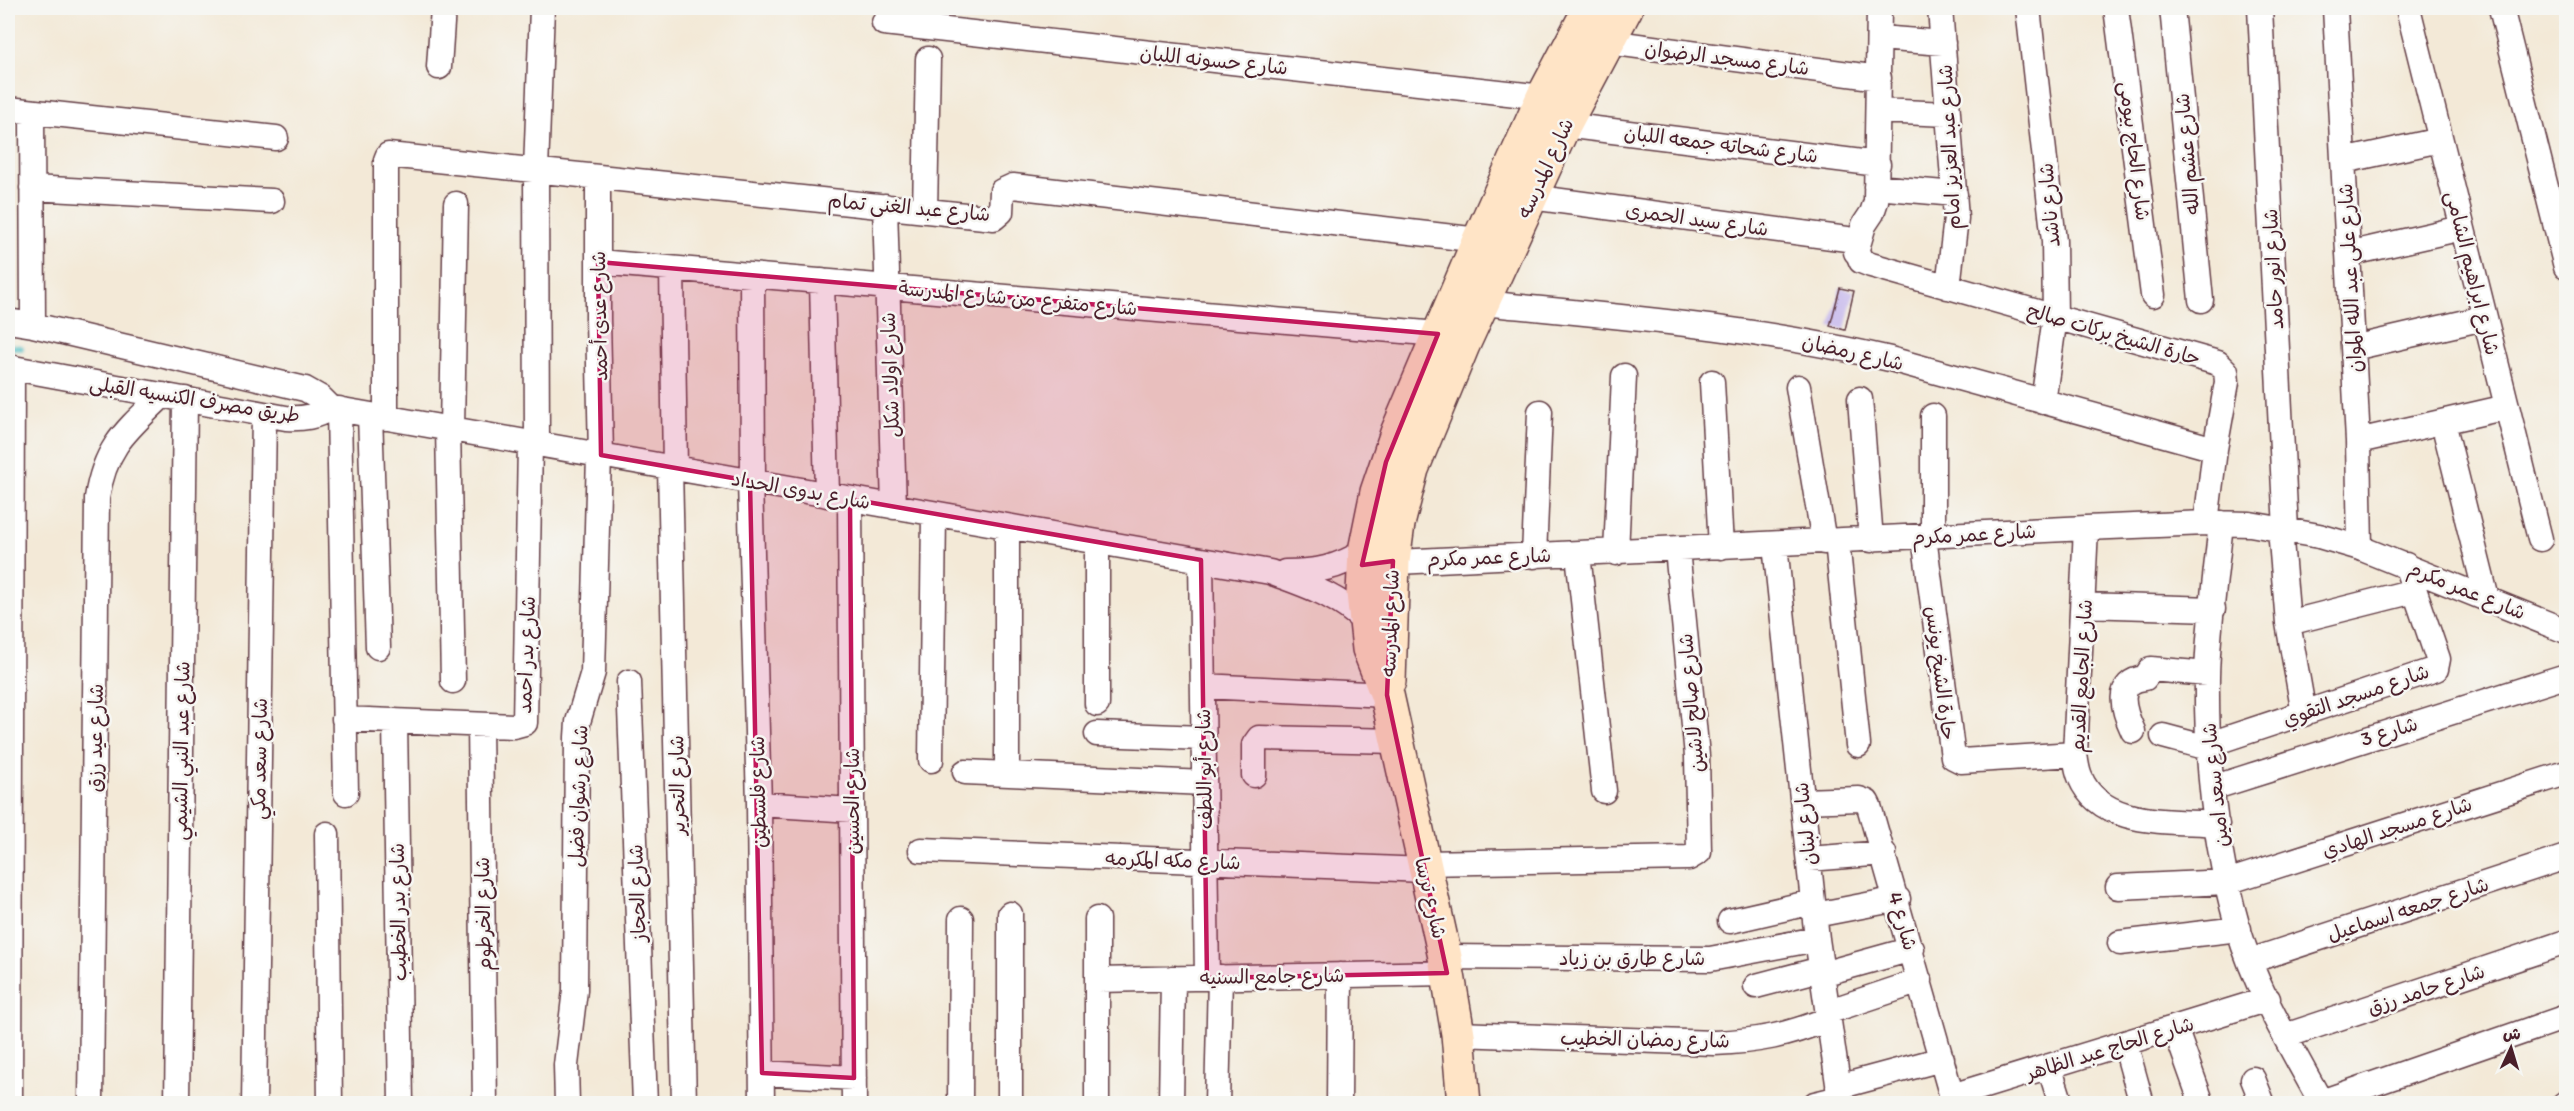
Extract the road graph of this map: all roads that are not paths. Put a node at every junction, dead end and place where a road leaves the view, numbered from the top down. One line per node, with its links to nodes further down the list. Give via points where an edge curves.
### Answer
1 (443, 8): 19 (street)
2 (542, 8): 30 (street)
3 (1626, 8): 16 (main road, شارع المدرسه)
4 (1879, 8): 15 (street)
5 (1940, 8): 17 (street, شارع عبد العزيز امام)
6 (2028, 8): 54 (street, شارع ناشد, via 2054,241)
7 (2116, 8): 51 (street, شارع الحاج بيومى)
8 (2172, 8): 52 (street, شارع عشم الله)
9 (2260, 8): 87 (street, شارع انور حامد)
10 (2335, 8): 29 (street, شارع على عبد الله الموان)
11 (2408, 8): 28 (street, شارع ابراهيم الشامى)
12 (2501, 8): 45 (street)
13 (1583, 21): 16 (street, شارع مسجد الرضوان); 21 (main road, شارع المدرسه)
14 (884, 23): 21 (street, شارع حسونه اللبان)
15 (1879, 38): 17 (street); 20 (street)
16 (1608, 43): 20 (street, شارع مسجد الرضوان); 26 (main road, شارع المدرسه)
17 (1943, 43): 25 (street, شارع عبد العزيز امام)
18 (928, 59): 39 (street)
19 (439, 67)
20 (1879, 78): 23 (street)
21 (1543, 98): 41 (main road, شارع المدرسه)
22 (8, 109): 24 (street)
23 (1878, 111): 25 (street); 31 (street)
24 (32, 112): 27 (street); 33 (street)
25 (1948, 114): 34 (street, شارع عبد العزيز امام)
26 (1564, 125): 31 (street, شارع شحاته جمعه اللبان); 35 (main road, شارع المدرسه)
27 (276, 138)
28 (2440, 140): 29 (street); 40 (street, شارع ابراهيم الشامى)
29 (2343, 161): 43 (street, شارع على عبد الله الموان)
30 (536, 170): 32 (street, شارع عبد الغنى تمام); 71 (street, شارع عبد الغنى تمام, via 388,155); 76 (street)
31 (1877, 175): 34 (street, شارع شحاته جمعه اللبان); 42 (street, via 1875,208 1864,225)
32 (598, 177): 38 (street, شارع عبد الغنى تمام); 44 (street, شارع عدى أحمد)
33 (32, 188): 36 (street); 57 (street)
34 (1954, 194): 50 (street, شارع عبد العزيز امام, via 1956,218)
35 (1531, 197): 42 (street, شارع سيد الحمرى, via 1847,239); 53 (main road, شارع المدرسه)
36 (272, 201)
37 (456, 204): 74 (street)
38 (885, 206): 39 (street, شارع عبد الغنى تمام); 49 (street, شارع اولاد شكل)
39 (925, 211): 41 (street, شارع عبد الغنى تمام, via 994,218 1000,212 1002,191 1013,186)
40 (2462, 228): 43 (street); 55 (street, شارع ابراهيم الشامى)
41 (1479, 240): 58 (main road, شارع المدرسه)
42 (1856, 252): 50 (street, حارة الشيخ بركات صالح, via 1861,261 1871,265)
43 (2348, 254): 59 (street, شارع على عبد الله الموان)
44 (598, 262): 46 (street, شارع متفرع من شارع المدرسة); 78 (street, شارع عدى أحمد)
45 (2566, 267)
46 (672, 268): 47 (street, شارع متفرع من شارع المدرسة); 79 (street, شارع التحرير)
47 (752, 276): 48 (street, شارع متفرع من شارع المدرسة); 80 (street, شارع فلسطين)
48 (822, 281): 49 (street, شارع متفرع من شارع المدرسة); 81 (street, شارع الحسين)
49 (888, 287): 58 (street, شارع متفرع من شارع المدرسة); 82 (street, شارع اولاد شكل)
50 (1948, 287): 54 (street, حارة الشيخ بركات صالح)
51 (2153, 296)
52 (2201, 300)
53 (1482, 303): 66 (street, شارع رمضان, via 1720,326 1782,336 1890,359); 100 (main road, شارع المدرسه, via 1412,469 1398,524)
54 (2055, 317): 66 (street, شارع ناشد); 77 (street, حارة الشيخ بركات صالح, via 2218,363 2226,371 2227,382)
55 (2484, 318): 59 (street); 67 (street, شارع ابراهيم الشامى)
56 (8, 321): 57 (street, طريق مصرف الكنسيه القبلى)
57 (33, 325): 68 (street, طريق مصرف الكنسيه القبلى, via 305,389)
58 (1438, 334): 100 (main road, شارع المدرسه, via 1386,462)
59 (2354, 348): 75 (street, شارع على عبد الله الموان)
60 (10, 367): 64 (street, طريق مصرف الكنسيه القبلى); 189 (street)
61 (1624, 376): 97 (street)
62 (1712, 382): 94 (street)
63 (1798, 387): 92 (street)
64 (174, 397): 70 (street, طريق مصرف الكنسيه القبلى); 190 (street, شارع عيد رزق, via 111,449 101,473 97,498); 191 (street, شارع عبد النبي الشيمي)
65 (1860, 399): 90 (street)
66 (2043, 402): 77 (street, شارع رمضان)
67 (2507, 407): 73 (street); 89 (street, شارع ابراهيم الشامى)
68 (335, 409): 70 (street, طريق مصرف الكنسيه القبلى, via 302,419); 71 (street, شارع بدوى الحداد); 120 (street)
69 (1540, 412): 99 (street)
70 (264, 414): 192 (street, شارع سعد مكي)
71 (378, 416): 74 (street, شارع بدوى الحداد); 111 (street)
72 (1933, 416): 88 (street)
73 (2443, 422): 75 (street); 105 (street)
74 (450, 429): 76 (street, شارع بدوى الحداد); 114 (street)
75 (2358, 441): 95 (street, شارع على عبد الله الموان)
76 (534, 443): 78 (street, شارع بدوى الحداد); 122 (street, شارع بدر احمد, via 526,717 520,726)
77 (2215, 449): 84 (street, حارة الشيخ بركات صالح)
78 (600, 455): 79 (street, شارع بدوى الحداد); 196 (street, شارع رشوان فضل, via 593,672 577,737 575,990 566,1065)
79 (673, 468): 80 (street, شارع بدوى الحداد); 198 (street, شارع التحرير)
80 (751, 482): 81 (street, شارع بدوى الحداد); 141 (street, شارع فلسطين)
81 (838, 497): 82 (street, شارع بدوى الحداد); 142 (street, شارع الحسين)
82 (894, 507): 83 (street, شارع بدوى الحداد)
83 (934, 514): 85 (street, شارع بدوى الحداد); 131 (street)
84 (2214, 523): 86 (street, شارع عمر مكرم); 87 (street, شارع عمر مكرم); 107 (street, شارع سعد امين)
85 (1007, 526): 91 (street, شارع بدوى الحداد); 134 (street)
86 (2086, 528): 88 (street, شارع عمر مكرم); 106 (street, شارع الجامع القديم)
87 (2283, 529): 95 (street, شارع عمر مكرم); 109 (street, شارع انور حامد)
88 (1928, 537): 90 (street, شارع عمر مكرم); 130 (street, حارة الشيخ يونس, via 1953,757 1961,761)
89 (2540, 539)
90 (1871, 540): 92 (street, شارع عمر مكرم)
91 (1097, 542): 101 (street, شارع بدوى الحداد); 118 (street)
92 (1830, 542): 93 (street, شارع عمر مكرم); 128 (street)
93 (1775, 545): 94 (street, شارع عمر مكرم); 140 (street, شارع لبنان)
94 (1721, 548): 96 (street, شارع عمر مكرم)
95 (2360, 548): 102 (street, شارع عمر مكرم)
96 (1677, 549): 97 (street, شارع عمر مكرم); 147 (street, شارع صالح لاشين, via 1696,756 1700,848)
97 (1616, 553): 98 (street, شارع عمر مكرم)
98 (1578, 554): 99 (street, شارع عمر مكرم); 138 (street)
99 (1534, 556): 100 (street, شارع عمر مكرم)
100 (1373, 559): 103 (street, شارع بدوى الحداد, via 1325,570); 108 (main road, شارع المدرسه); 117 (main road, شارع المدرسه, via 1390,669)
101 (1201, 560): 103 (street, شارع بدوى الحداد); 116 (street, شارع أبو اللطف)
102 (2406, 565): 104 (street, شارع مسجد التقوي); 105 (street, شارع عمر مكرم)
103 (1270, 572): 108 (street, شارع بدوى الحداد, via 1327,593)
104 (2414, 591): 109 (street); 119 (street, شارع مسجد التقوي, via 2438,659 2436,669)
105 (2487, 599): 110 (street, شارع عمر مكرم)
106 (2084, 605): 107 (street); 130 (street, شارع الجامع القديم)
107 (2213, 609): 112 (street, شارع سعد امين)
108 (1365, 622): 117 (main road, شارع المدرسه, via 1369,649)
109 (2288, 623): 119 (street, شارع انور حامد)
110 (2566, 631)
111 (378, 647)
112 (2207, 674): 123 (street, via 2151,669 2145,678 2133,679 2127,686 2124,704); 129 (street, شارع سعد امين)
113 (2566, 676): 137 (street, شارع 3)
114 (453, 681)
115 (629, 682): 197 (street, شارع الحجاز)
116 (1203, 686): 117 (street); 126 (street, شارع أبو اللطف)
117 (1387, 694): 127 (main road, شارع ترسا)
118 (1097, 704)
119 (2304, 714): 129 (street, شارع مسجد التقوي)
120 (344, 719): 121 (street, شارع بدر احمد); 139 (street)
121 (394, 721): 122 (street, شارع بدر احمد); 194 (street, شارع بدر الخطيب)
122 (480, 725): 195 (street, شارع الخرطوم)
123 (2133, 730)
124 (1097, 734): 126 (street)
125 (2163, 736): 129 (street)
126 (1203, 738): 136 (street, شارع أبو اللطف)
127 (1397, 741): 135 (street, via 1259,738 1254,745); 151 (main road, شارع ترسا)
128 (1858, 745)
129 (2207, 747): 137 (street, شارع سعد امين)
130 (2075, 754): 143 (street, شارع الجامع القديم, via 2079,776 2090,795 2107,809 2127,816)
131 (931, 760)
132 (965, 772): 134 (street)
133 (2566, 773): 152 (street, شارع مسجد الهادي)
134 (1007, 774): 136 (street)
135 (1254, 775)
136 (1204, 783): 150 (street, شارع أبو اللطف)
137 (2212, 788): 143 (street, شارع سعد امين)
138 (1604, 791)
139 (346, 793)
140 (1803, 801): 146 (street, شارع 4, via 1863,800 1869,806); 149 (street, شارع لبنان)
141 (759, 804): 142 (street); 183 (street, شارع فلسطين)
142 (852, 810): 184 (street, شارع الحسين)
143 (2217, 824): 152 (street, شارع سعد امين)
144 (327, 834): 193 (street)
145 (921, 850): 150 (street, شارع مكه المكرمه)
146 (1884, 853): 149 (street); 154 (street, شارع 4)
147 (1696, 855): 151 (street, شارع مكه المكرمه)
148 (2566, 857): 165 (street, شارع جمعه اسماعيل)
149 (1809, 859): 155 (street, شارع لبنان)
150 (1205, 861): 151 (street, شارع مكه المكرمه); 169 (street, شارع أبو اللطف)
151 (1424, 867): 166 (main road, شارع ترسا)
152 (2227, 882): 153 (street, شارع مسجد الهادي); 160 (street, شارع سعد امين)
153 (2118, 887)
154 (1898, 899): 155 (street); 164 (street, شارع 4)
155 (1814, 908): 159 (street); 161 (street, شارع لبنان)
156 (1010, 914): 202 (street)
157 (961, 919): 201 (street)
158 (1097, 919): 171 (street)
159 (1730, 921)
160 (2239, 929): 163 (street); 165 (street, شارع سعد امين)
161 (1817, 939): 166 (street, شارع طارق بن زياد, via 1710,959); 167 (street, شارع لبنان)
162 (2566, 942): 179 (street, شارع حامد رزق)
163 (2120, 943)
164 (1912, 950): 167 (street); 172 (street, شارع 4)
165 (2250, 961): 174 (street, شارع سعد امين)
166 (1446, 965): 168 (street, شارع جامع السنيه); 178 (main road, شارع ترسا)
167 (1822, 972): 173 (street); 175 (street, شارع لبنان)
168 (1340, 975): 169 (street, شارع جامع السنيه); 206 (street)
169 (1214, 977): 170 (street, شارع جامع السنيه); 205 (street, شارع أبو اللطف)
170 (1173, 978): 171 (street, شارع جامع السنيه); 204 (street)
171 (1097, 980): 203 (street)
172 (1920, 981): 175 (street, شارع رمضان الخطيب); 181 (street, شارع 4)
173 (1756, 986)
174 (2268, 999): 177 (street, شارع الحاج عبد الظاهر); 179 (street, شارع سعد امين)
175 (1828, 1015): 178 (street, شارع رمضان الخطيب, via 1791,1034 1753,1041); 186 (street, شارع لبنان)
176 (2566, 1017): 188 (street)
177 (2175, 1028): 180 (street, شارع الحاج عبد الظاهر); 211 (street)
178 (1458, 1034): 207 (main road, شارع ترسا)
179 (2285, 1036): 188 (street)
180 (2125, 1043): 182 (street, شارع الحاج عبد الظاهر); 210 (street)
181 (1942, 1059): 186 (street); 187 (street, شارع 4)
182 (2049, 1066): 187 (street, شارع الحاج عبد الظاهر); 209 (street)
183 (762, 1072): 184 (street); 199 (street, شارع فلسطين)
184 (854, 1078): 200 (street, شارع الحسين)
185 (2253, 1079): 212 (street)
186 (1840, 1096): 208 (street)
187 (1953, 1100)
188 (2322, 1103)
189 (10, 1104)
190 (91, 1104)
191 (177, 1104)
192 (254, 1104)
193 (330, 1104)
194 (401, 1104)
195 (485, 1104)
196 (567, 1104)
197 (645, 1104)
198 (684, 1104)
199 (762, 1104)
200 (854, 1104)
201 (960, 1104)
202 (1010, 1104)
203 (1097, 1104)
204 (1171, 1104)
205 (1217, 1104)
206 (1339, 1104)
207 (1464, 1104)
208 (1815, 1104)
209 (2061, 1104)
210 (2142, 1104)
211 (2202, 1104)
212 (2263, 1104)

